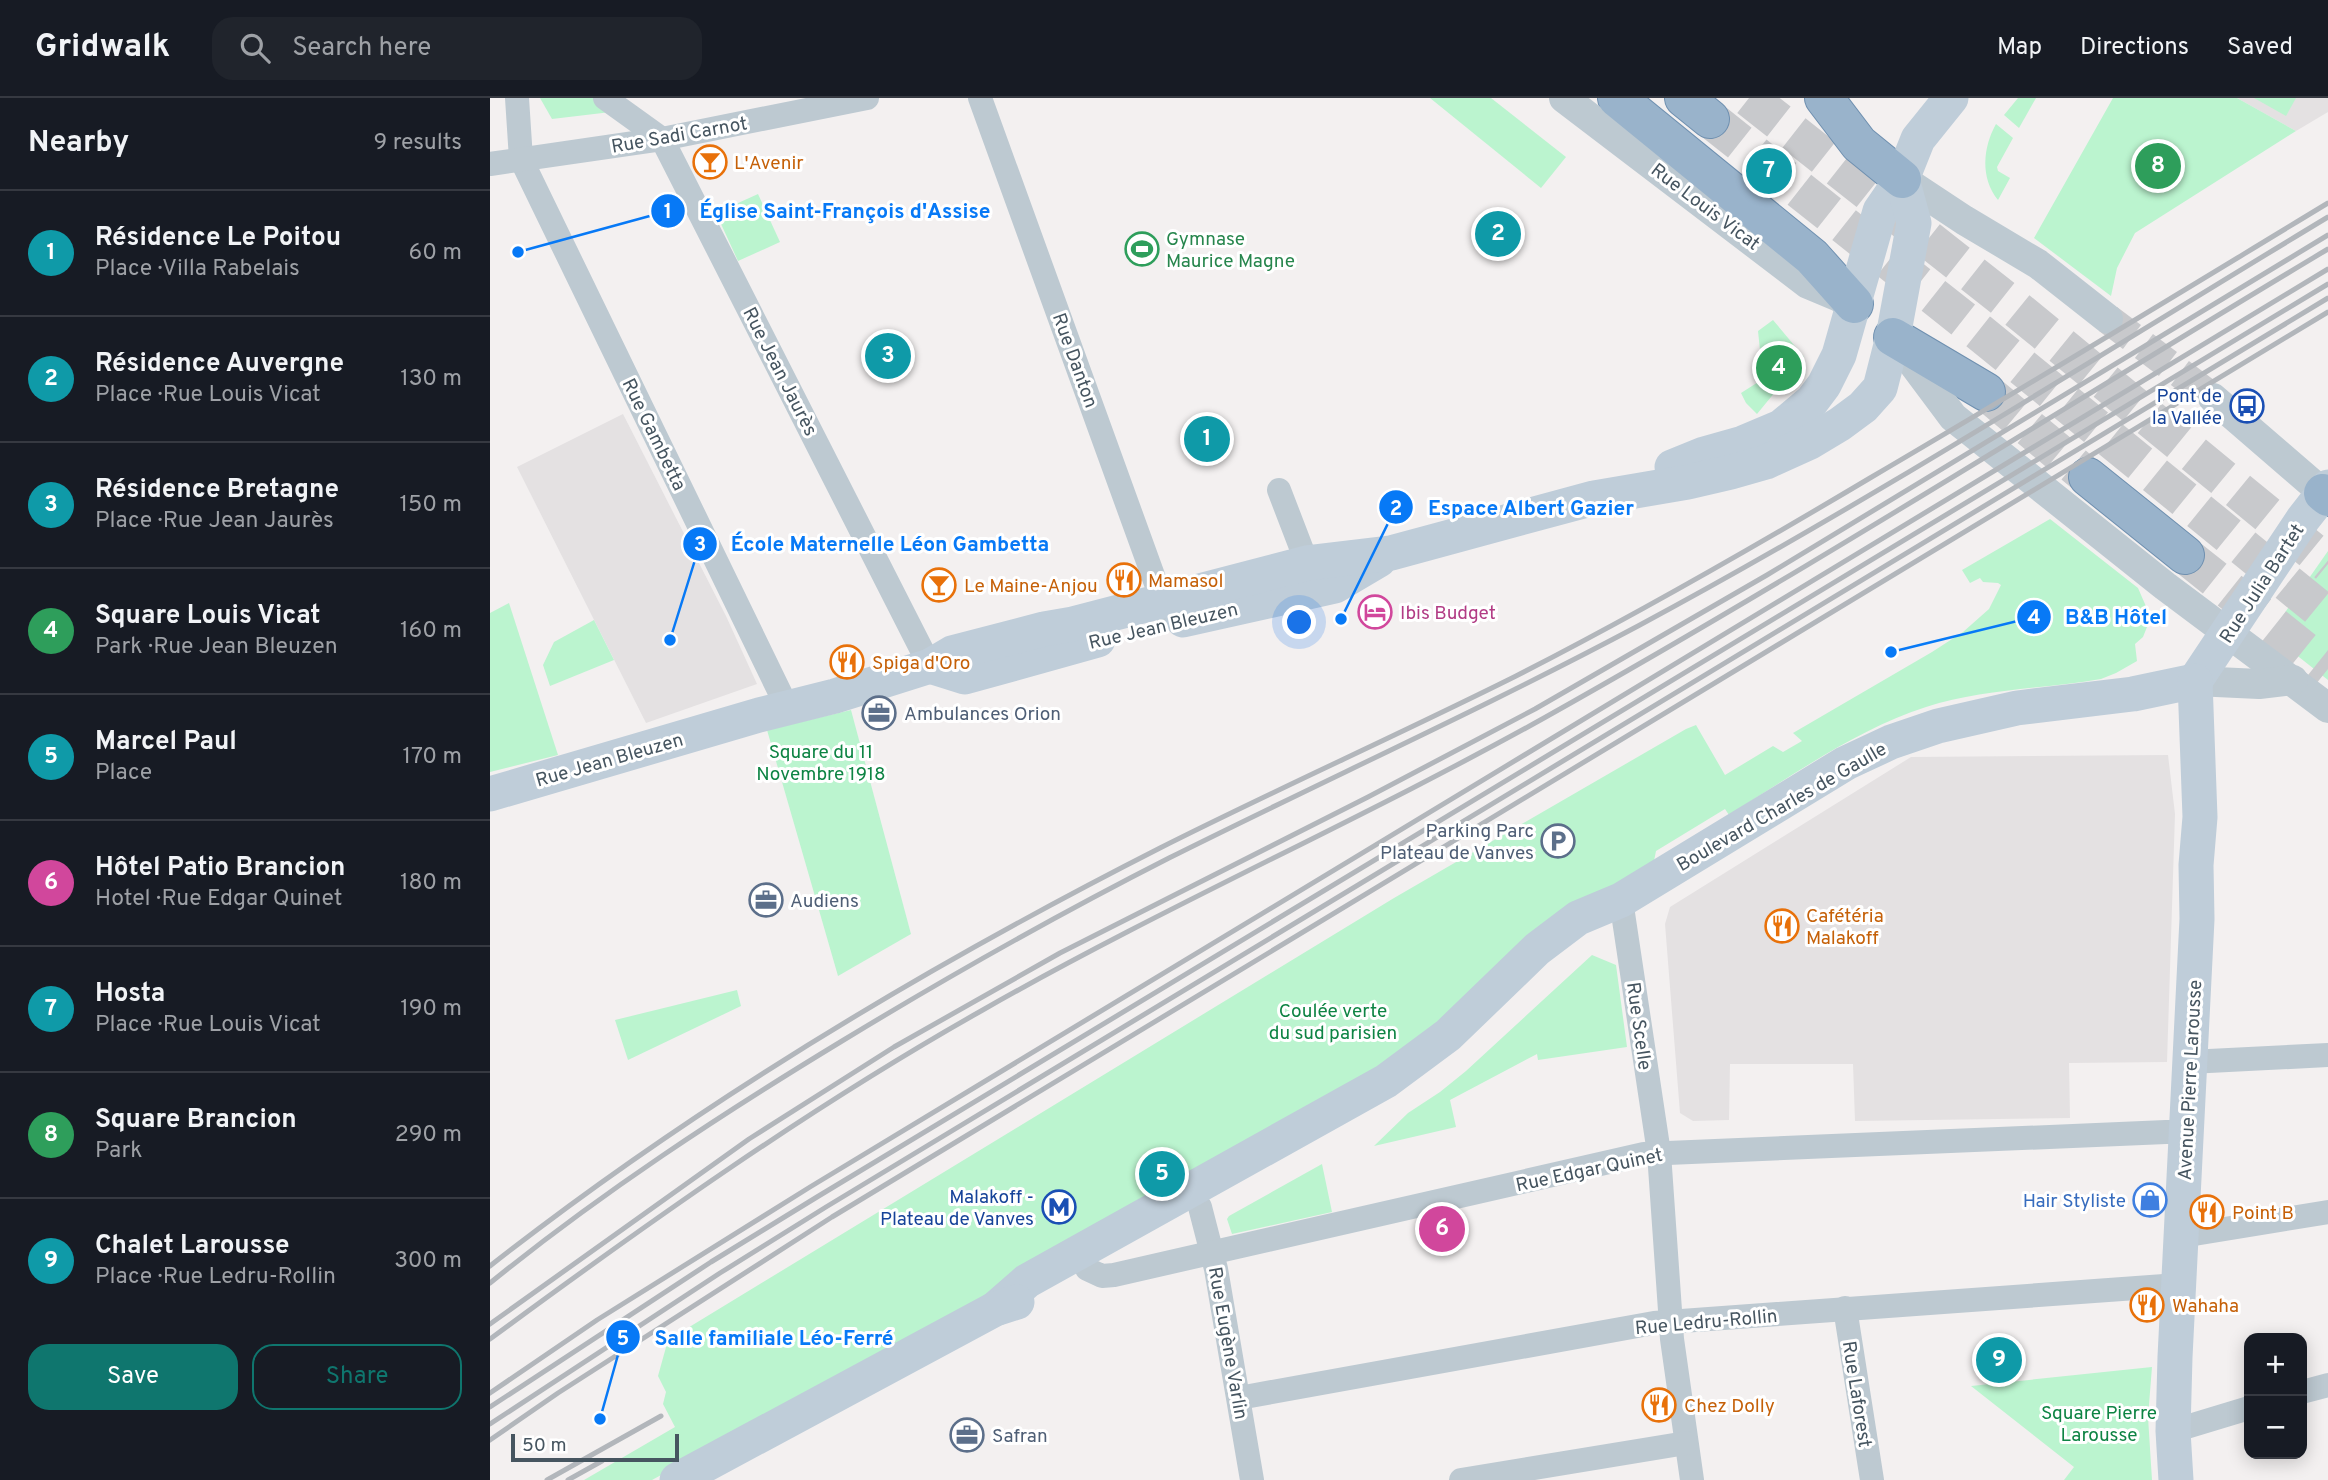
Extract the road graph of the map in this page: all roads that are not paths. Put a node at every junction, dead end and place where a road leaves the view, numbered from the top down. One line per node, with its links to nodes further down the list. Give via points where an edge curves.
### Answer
1 (517, 98): 10 (street)
2 (605, 98): 9 (street, Rue Jean Jaurès)
3 (867, 98): 9 (street, Rue Sadi Carnot)
4 (980, 98): 25 (street, Rue Danton)
5 (1564, 98): 13 (street, Rue Louis Vicat, via 1808,285)
6 (1617, 98): 13 (highway, via 1812,257)
7 (1824, 98): 12 (highway, via 1859,144)
8 (1951, 98): 12 (main road, Rue Jean Bleuzen, via 1918,139)
9 (662, 139): 10 (street, Rue Sadi Carnot); 27 (street, Rue Jean Jaurès)
10 (521, 159): 11 (street, Rue Sadi Carnot); 31 (street, Rue Gambetta)
11 (490, 164)
12 (1902, 179): 13 (main road, Rue Jean Bleuzen, via 1880,211); 14 (street, via 2038,264); 15 (main road, Rue Jean Bleuzen, via 1914,223)
13 (1854, 304): 15 (main road); 21 (main road, Rue Jean Bleuzen, via 1839,355 1824,385 1781,427)
14 (2108, 319)
15 (1893, 337): 16 (highway); 21 (main road, Rue Jean Bleuzen, via 1875,395 1810,442 1731,472); 26 (street, via 1953,416)
16 (1986, 392)
17 (2213, 398): 20 (street)
18 (2088, 477): 23 (highway)
19 (1279, 490): 24 (street)
20 (2327, 492): 26 (main road, Rue Julia Bartet, via 2303,519)
21 (1594, 498): 22 (main road, Rue Jean Bleuzen)
22 (1391, 553): 24 (main road, Rue Jean Bleuzen); 25 (main road, Rue Jean Bleuzen, via 1335,586)
23 (2185, 555)
24 (1307, 563): 25 (main road, Rue Jean Bleuzen)
25 (1166, 612): 27 (main road, Rue Jean Bleuzen, via 1142,628 965,677)
26 (2228, 633): 28 (street); 29 (main road, Rue Julia Bartet)
27 (930, 666): 31 (main road, Rue Jean Bleuzen)
28 (2293, 680): 29 (street, via 2259,684); 30 (street)
29 (2195, 681): 33 (main road, Boulevard Charles de Gaulle, via 2017,709 1938,726 1891,742 1846,763); 35 (main road, Avenue Pierre Larousse, via 2200,817)
30 (2328, 708)
31 (788, 709): 32 (main road, Rue Jean Bleuzen)
32 (490, 794)
33 (1621, 900): 38 (street, Rue Scelle); 39 (main road, Boulevard Charles de Gaulle, via 1458,1054 1394,1099); 40 (main road, Boulevard Charles de Gaulle, via 1578,918 1537,949 1448,1035 1386,1081)
34 (2328, 1055): 35 (street)
35 (2189, 1062): 37 (main road, Avenue Pierre Larousse)
36 (1328, 1126): 39 (main road, Boulevard Charles de Gaulle, via 1307,1139)
37 (2186, 1132): 38 (street, Rue Edgar Quinet); 43 (main road, Avenue Pierre Larousse)
38 (1659, 1153): 44 (street, Rue Edgar Quinet); 49 (street, Rue Scelle)
39 (1295, 1154): 41 (main road, Boulevard Charles de Gaulle)
40 (1228, 1169): 41 (main road, Boulevard Charles de Gaulle, via 1220,1184 1198,1197); 48 (main road, Boulevard Charles de Gaulle, via 1027,1281)
41 (1200, 1207): 44 (street, Rue Eugène Varlin); 45 (main road, Boulevard Charles de Gaulle)
42 (2328, 1212): 43 (street)
43 (2182, 1236): 46 (main road, Avenue Pierre Larousse)
44 (1213, 1254): 45 (street, Rue Edgar Quinet, via 1114,1275 1102,1276); 52 (street, Rue Eugène Varlin)
45 (1087, 1269): 48 (main road, Boulevard Charles de Gaulle, via 1035,1296)
46 (2178, 1285): 47 (street, Rue Ledru-Rollin); 54 (main road, Avenue Pierre Larousse)
47 (1845, 1308): 49 (street, Rue Ledru-Rollin); 60 (street, Rue Laforest)
48 (995, 1309): 56 (main road, Boulevard Charles de Gaulle)
49 (1671, 1322): 52 (street, Rue Ledru-Rollin); 55 (street, Rue Scelle)
50 (2328, 1385): 51 (street)
51 (2307, 1391)
52 (1239, 1398): 57 (street, Rue Eugène Varlin)
53 (2244, 1410): 54 (street)
54 (2173, 1431): 61 (main road, Avenue Pierre Larousse)
55 (1686, 1443): 58 (street); 59 (street, Rue Scelle)
56 (677, 1480)
57 (1252, 1480)
58 (1461, 1480)
59 (1692, 1480)
60 (1872, 1480)
61 (2176, 1480)

